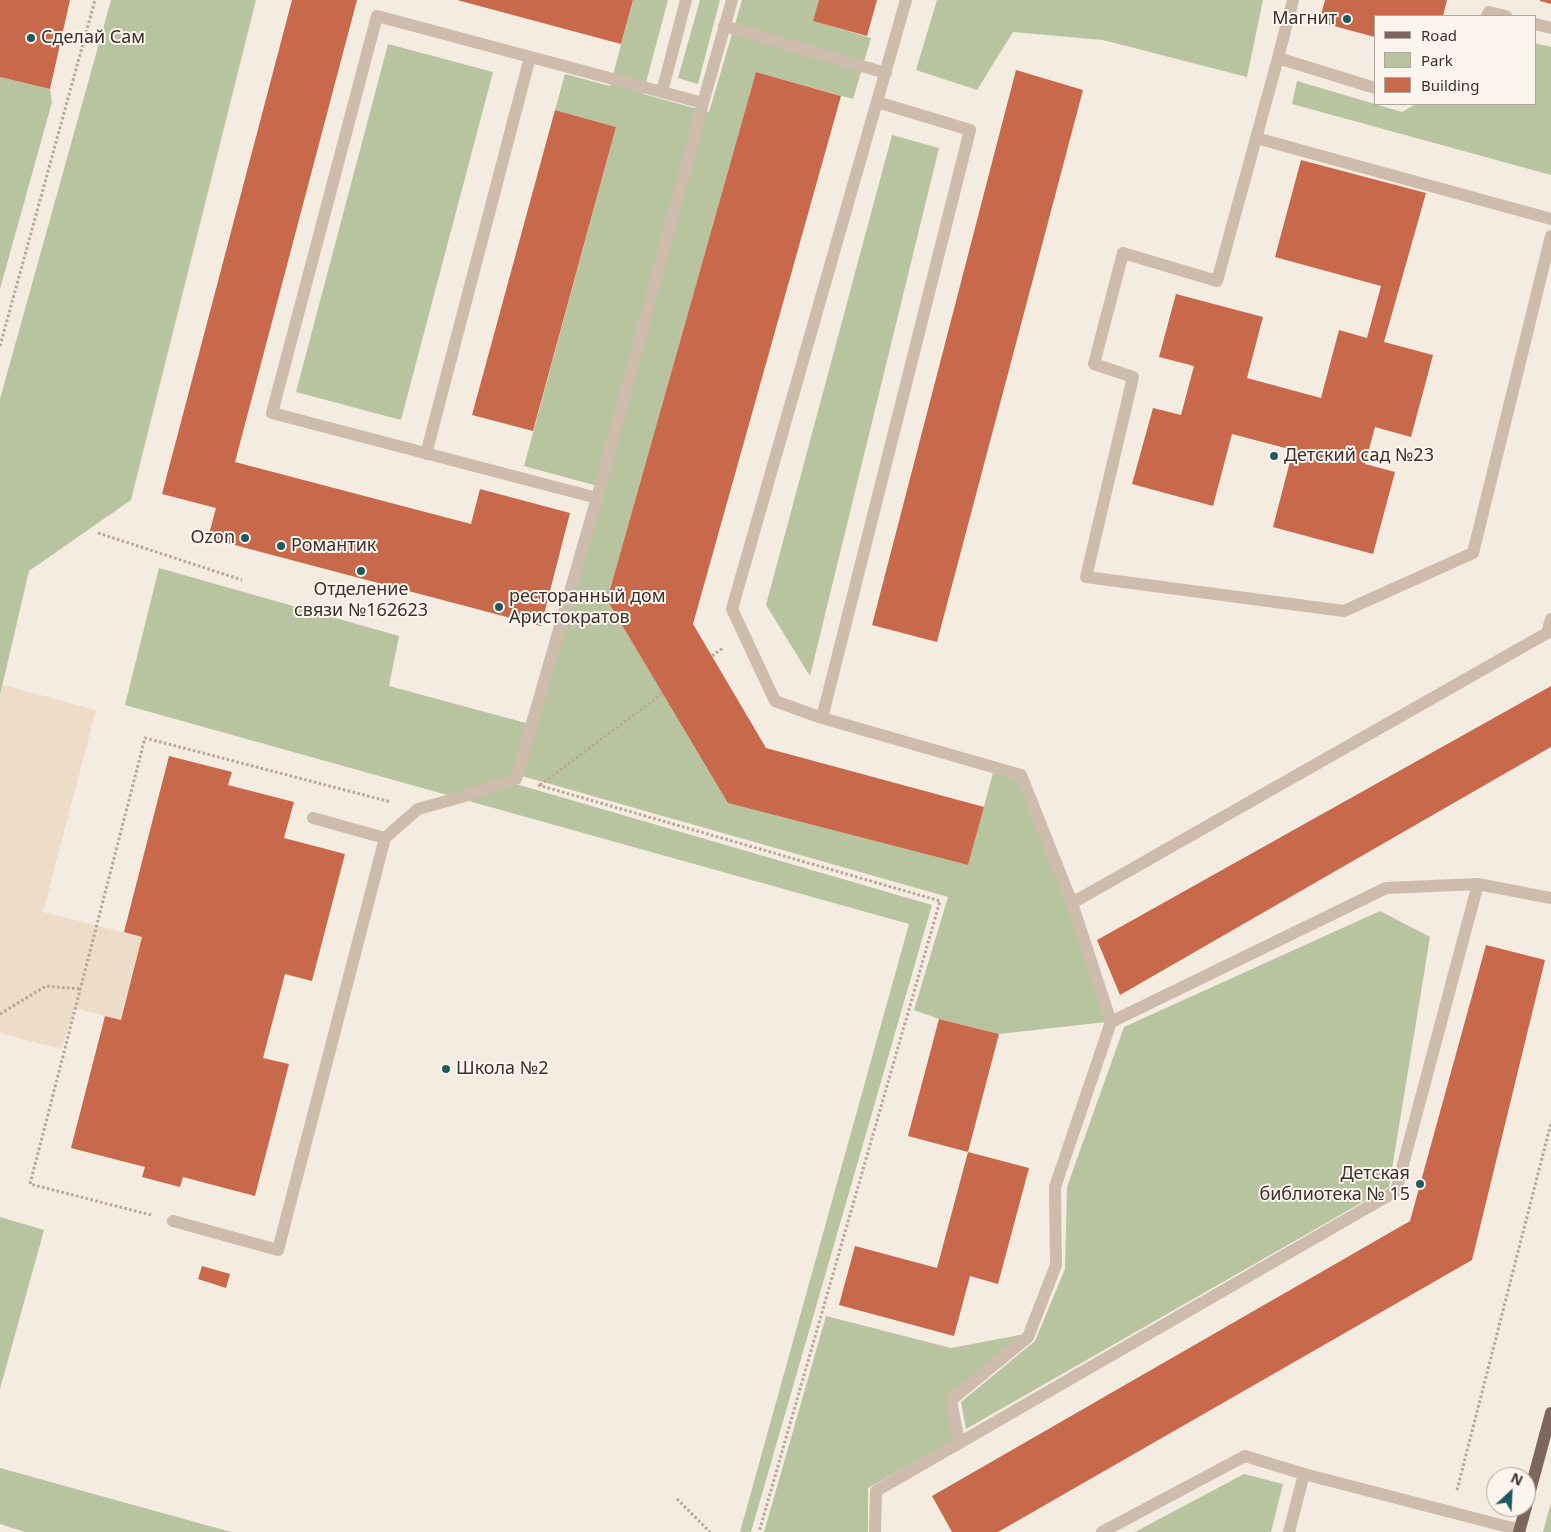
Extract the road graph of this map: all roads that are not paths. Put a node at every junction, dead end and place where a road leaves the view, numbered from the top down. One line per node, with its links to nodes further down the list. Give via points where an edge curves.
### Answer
1 (686, 0): 14 (lane)
2 (732, 0): 8 (lane)
3 (906, 0): 12 (lane)
4 (1293, 0): 11 (lane)
5 (1487, 15): 6 (lane, via 1489,12)
6 (1502, 15)
7 (1536, 24): 9 (lane)
8 (724, 26): 12 (lane); 16 (lane)
9 (1551, 28)
10 (530, 57): 14 (lane); 20 (lane); 20 (lane, via 377,16 272,413)
11 (1278, 58): 13 (lane); 17 (lane)
12 (886, 73): 15 (lane)
13 (1374, 88)
14 (662, 92): 16 (lane)
15 (877, 102): 23 (lane, via 732,609 775,701); 23 (lane, via 970,130)
16 (703, 103): 21 (lane)
17 (1256, 138): 18 (lane); 19 (lane, via 1217,281 1123,253 1094,364 1133,377 1086,577 1344,611 1472,553)
18 (1551, 219)
19 (1551, 236)
20 (426, 454): 21 (lane)
21 (596, 498): 25 (lane, via 516,779 418,809)
22 (1551, 619): 28 (lane, via 1547,633)
23 (822, 718): 28 (lane, via 1021,775)
24 (313, 818): 25 (lane)
25 (385, 838): 30 (lane, via 278,1250)
26 (1478, 884): 27 (lane); 29 (lane, via 1386,888); 32 (lane, via 1396,1191)
27 (1551, 898)
28 (1072, 903): 29 (lane)
29 (1111, 1022): 32 (lane, via 1056,1187 1056,1265 1028,1337 952,1400)
30 (173, 1221)
31 (1551, 1413): 33 (main road)
32 (960, 1442): 37 (lane, via 876,1491)
33 (1536, 1469)
34 (1304, 1474): 36 (lane); 38 (lane, via 1245,1456); 39 (lane)
35 (1523, 1517): 36 (main road)
36 (1519, 1531)
37 (875, 1532)
38 (1102, 1532)
39 (1289, 1532)

